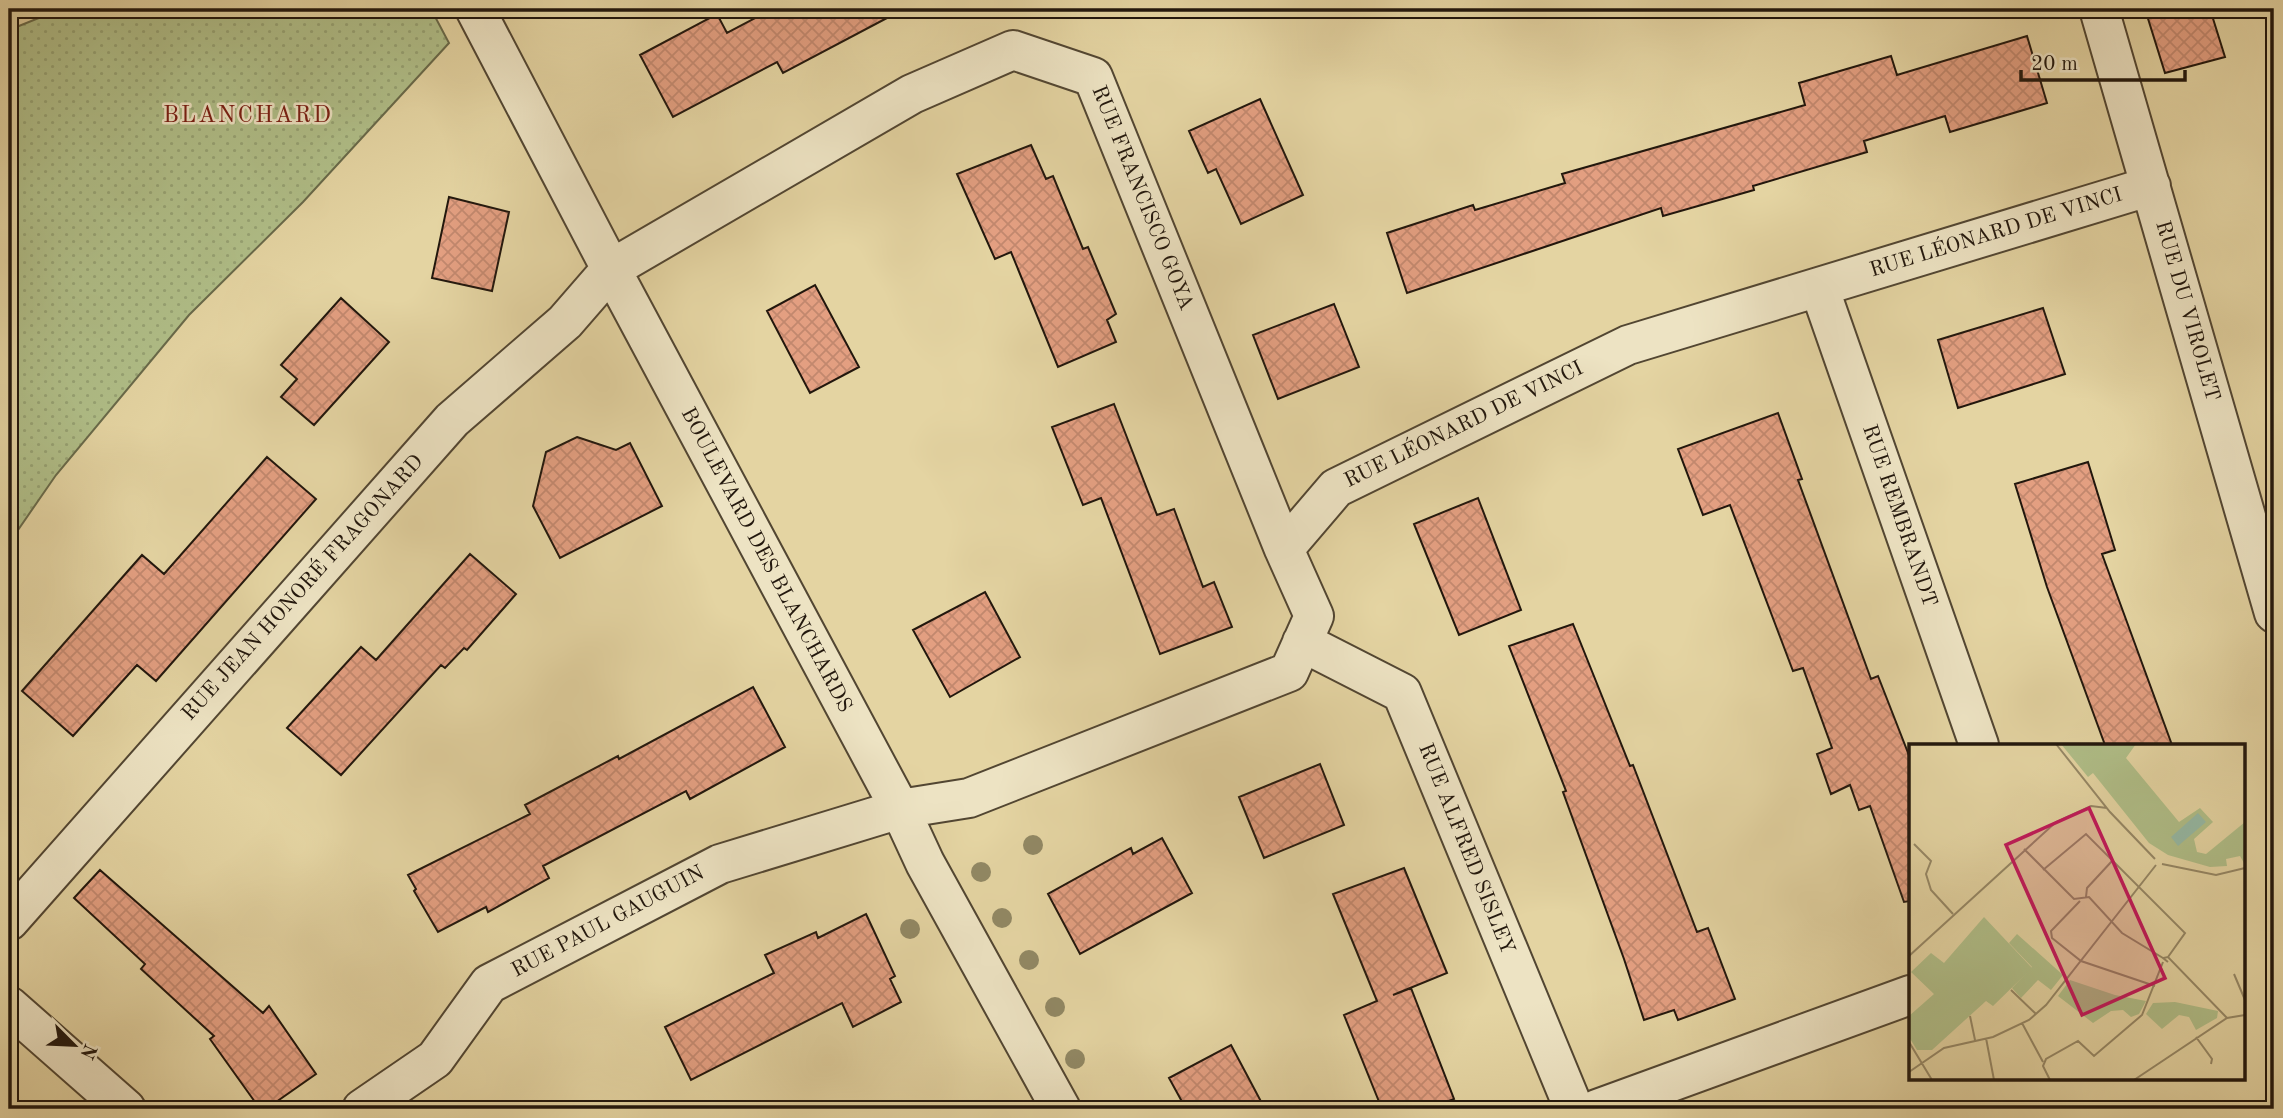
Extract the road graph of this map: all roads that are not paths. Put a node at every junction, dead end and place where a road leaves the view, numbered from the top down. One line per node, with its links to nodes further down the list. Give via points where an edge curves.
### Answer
1 (475, 9): 4 (street, BOULEVARD DES BLANCHARDS)
2 (2099, 9): 3 (street, RUE DU VIROLET)
3 (2151, 186): 5 (street, RUE LÉONARD DE VINCI); 7 (street, RUE DU VIROLET)
4 (611, 269): 6 (street, RUE FRANCISCO GOYA, via 912,94 1013,50 1093,77); 10 (street, BOULEVARD DES BLANCHARDS); 11 (street, RUE JEAN HONORÉ FRAGONARD, via 565,322 452,420)
5 (1819, 287): 6 (street, RUE LÉONARD DE VINCI, via 1628,345 1404,454 1336,488); 9 (street, RUE REMBRANDT)
6 (1284, 550): 8 (street, via 1314,616)
7 (2274, 613)
8 (1302, 642): 10 (street, via 1289,672 969,798); 17 (street, RUE ALFRED SISLEY, via 1402,693)
9 (1979, 744)
10 (900, 809): 15 (street, RUE PAUL GAUGUIN, via 720,864 489,984 435,1059); 16 (street, BOULEVARD DES BLANCHARDS, via 925,863)
11 (9, 921)
12 (1909, 995): 18 (street)
13 (9, 1006): 14 (street)
14 (126, 1109)
15 (362, 1109)
16 (1061, 1109)
17 (1574, 1109)
18 (1597, 1109)

